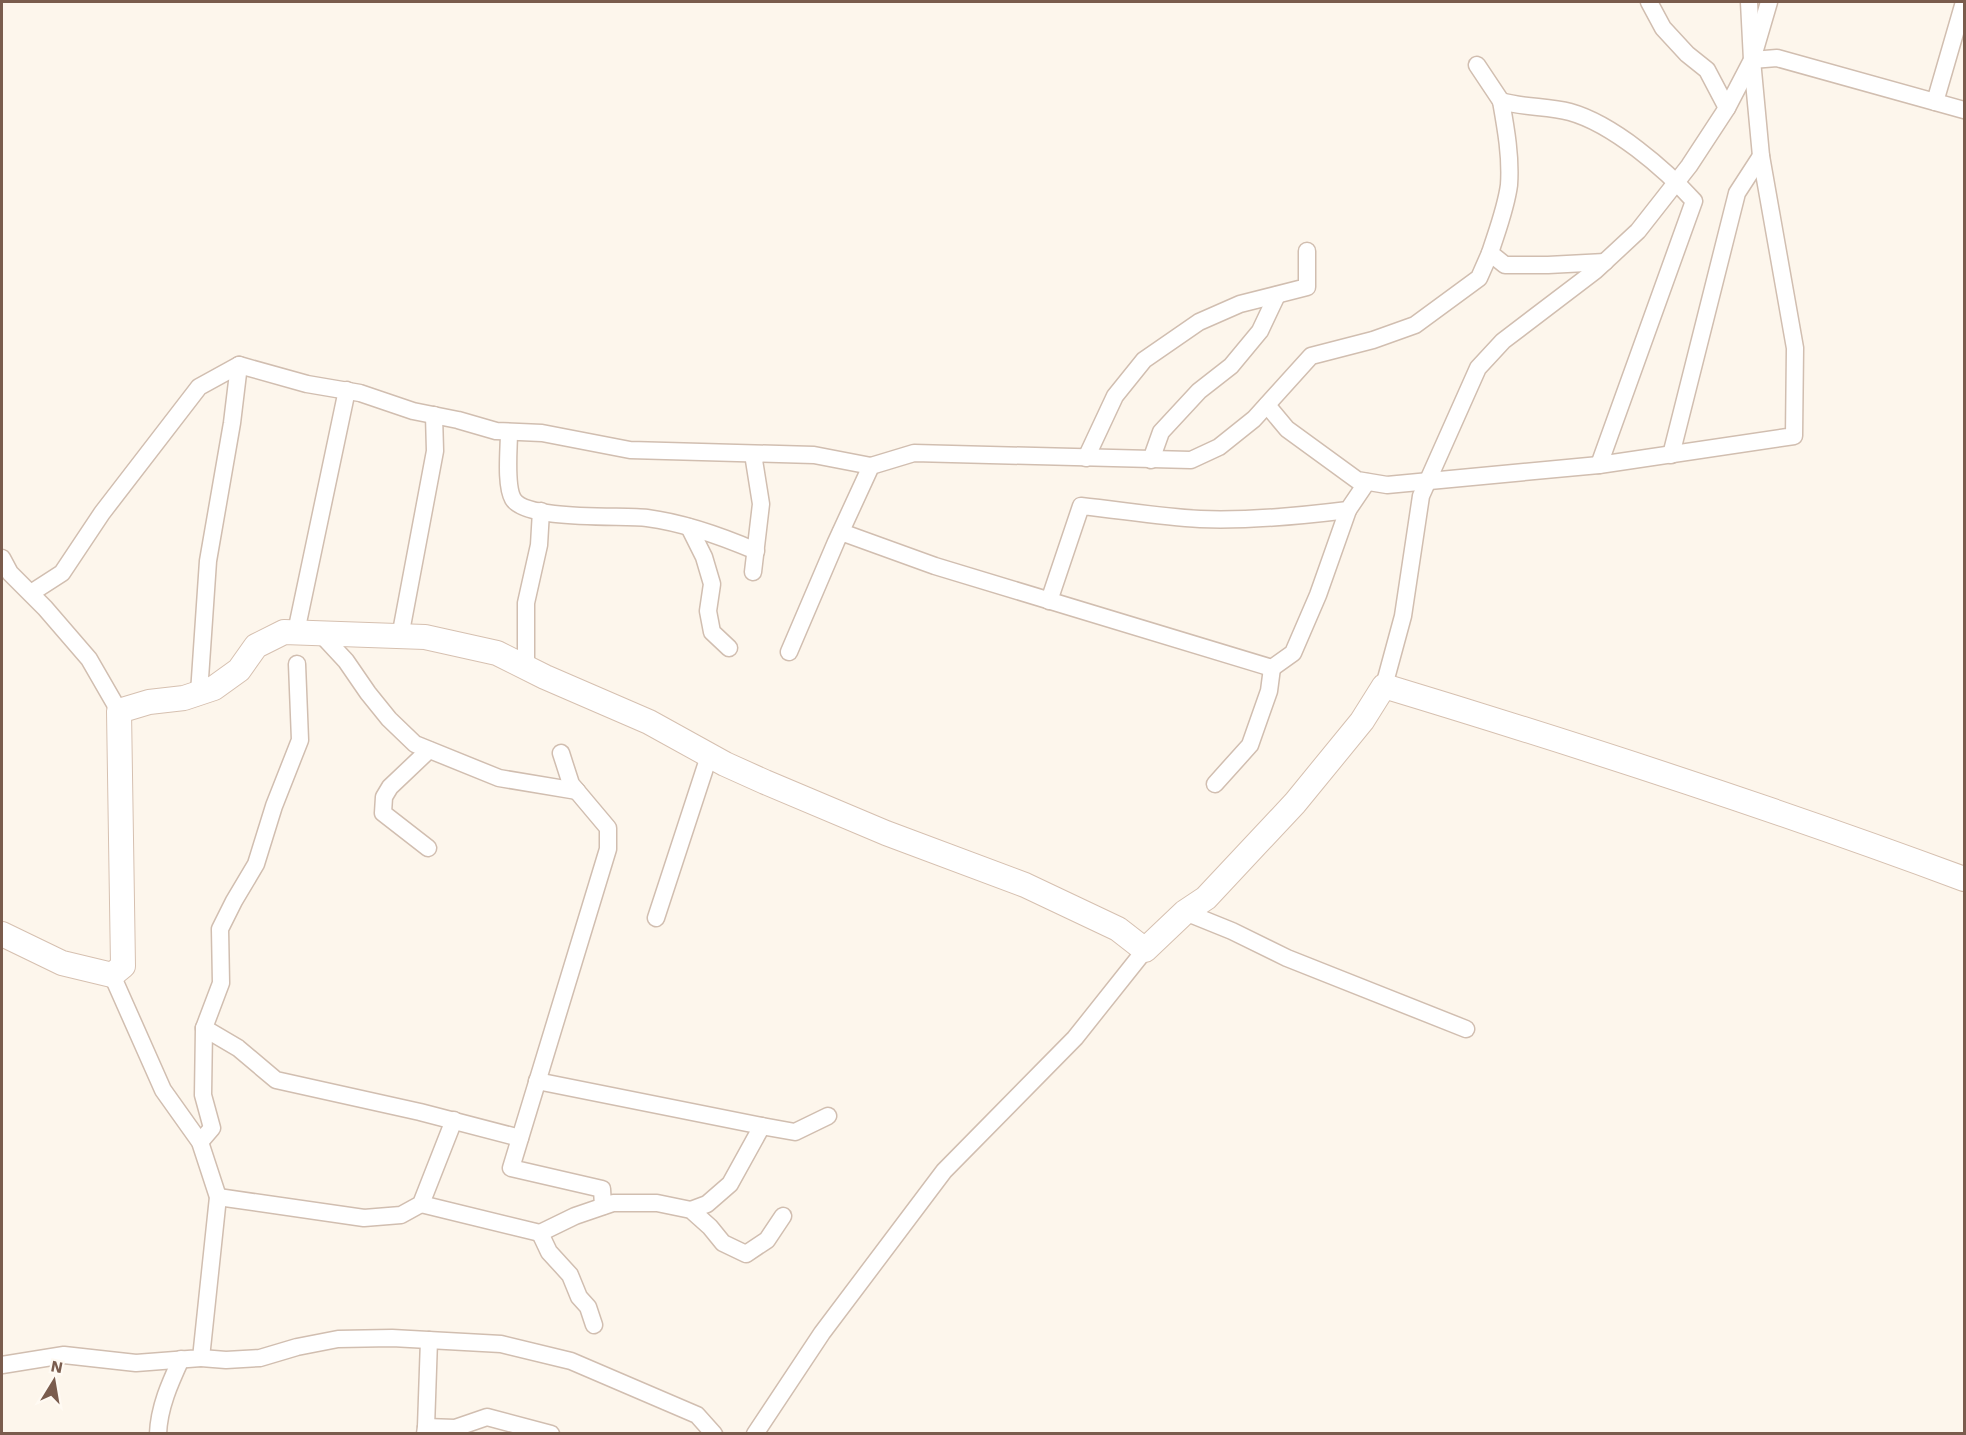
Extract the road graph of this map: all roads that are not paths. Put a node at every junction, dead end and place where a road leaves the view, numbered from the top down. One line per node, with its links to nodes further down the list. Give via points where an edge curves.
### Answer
1 (1649, 2): 9 (street, via 1663,28 1707,70)
2 (1749, 2): 5 (street)
3 (1769, 2): 5 (street)
4 (1964, 2): 8 (street)
5 (1752, 60): 8 (street, via 1777,58); 9 (street); 11 (street)
6 (1478, 65): 7 (street)
7 (1501, 101): 12 (street, via 1569,112 1601,124); 14 (street, via 1508,140 1509,185)
8 (1935, 102): 10 (street)
9 (1727, 108): 12 (street)
10 (1965, 110)
11 (1761, 156): 23 (street, via 1737,193); 23 (street, via 1795,348 1794,436)
12 (1676, 182): 15 (street, via 1638,231); 26 (street, via 1694,201)
13 (1307, 251): 16 (street, via 1307,287)
14 (1490, 253): 15 (street, via 1505,265); 19 (street, via 1479,278 1415,325 1311,356)
15 (1605, 262): 28 (street, via 1503,341 1478,368)
16 (1276, 295): 24 (street, via 1240,303 1199,322 1144,360 1115,396); 25 (street, via 1260,331 1231,366 1199,391 1161,432)
17 (239, 365): 18 (street, via 307,384); 37 (street, via 200,387 102,513 62,573); 48 (street, via 208,561)
18 (347, 390): 20 (street); 39 (street)
19 (1267, 405): 25 (street, via 1219,447 1191,460); 29 (street, via 1287,429 1357,480)
20 (434, 415): 21 (street); 41 (street, via 435,451)
21 (509, 432): 22 (street, via 542,433 630,450); 31 (street, via 508,479 514,500 523,507)
22 (753, 454): 27 (street, via 814,455); 34 (street, via 761,504)
23 (1671, 455): 26 (street)
24 (1086, 458): 25 (street); 27 (street, via 914,453)
25 (1151, 460)
26 (1599, 465): 28 (street)
27 (871, 466): 33 (street)
28 (1428, 481): 29 (street, via 1387,485); 47 (street, via 1421,496 1403,616)
29 (1367, 482): 30 (street)
30 (1348, 510): 38 (street, via 1202,519 1081,506); 46 (street, via 1293,653)
31 (541, 511): 32 (street, via 570,517 646,518); 45 (street, via 539,545 526,603)
32 (689, 527): 34 (street); 42 (street, via 712,584 708,611 712,632)
33 (841, 532): 38 (street); 43 (street)
34 (756, 551): 36 (street)
35 (2, 558): 37 (street, via 10,573)
36 (753, 572)
37 (31, 593): 49 (street, via 89,659)
38 (1049, 601): 46 (street)
39 (296, 632): 40 (street); 48 (street, via 284,632 256,646 239,670 214,688)
40 (320, 633): 41 (street); 50 (street, via 389,719 415,744)
41 (400, 637): 45 (street, via 425,637 497,653)
42 (729, 648)
43 (789, 652)
44 (297, 664): 62 (street, via 300,740 256,864 220,929 221,983)
45 (526, 667): 52 (street, via 649,722)
46 (1272, 668): 53 (street, via 1269,691 1250,745)
47 (1384, 686): 56 (street, via 1540,733); 57 (street, via 1362,720 1295,803 1206,898)
48 (199, 693): 49 (street)
49 (119, 711): 61 (street, via 123,966)
50 (429, 750): 54 (street, via 499,778); 55 (street, via 390,787 384,797 383,813)
51 (561, 753): 54 (street)
52 (709, 756): 58 (street); 60 (street, via 886,833 1024,885 1118,929)
53 (1215, 784)
54 (577, 791): 64 (street, via 608,828 608,849)
55 (428, 848)
56 (1965, 879)
57 (1185, 912): 60 (street); 63 (street, via 1287,958)
58 (656, 918)
59 (2, 934): 61 (street, via 62,963)
60 (1144, 950): 85 (street, via 1075,1038 944,1171 822,1334)
61 (112, 975): 69 (street, via 163,1090)
62 (204, 1028): 66 (street, via 238,1048 276,1080); 69 (street, via 203,1095 212,1128)
63 (1466, 1029)
64 (537, 1081): 67 (street); 68 (street)
65 (828, 1116): 67 (street, via 795,1132)
66 (453, 1120): 68 (street); 71 (street)
67 (762, 1126): 73 (street, via 730,1184 707,1204)
68 (520, 1138): 72 (street, via 511,1168 602,1189)
69 (201, 1142): 70 (street)
70 (218, 1197): 71 (street, via 364,1218 401,1215); 78 (street)
71 (421, 1204): 75 (street)
72 (603, 1206): 73 (street, via 657,1203); 75 (street)
73 (691, 1210): 74 (street, via 723,1243 746,1254 767,1240)
74 (783, 1216)
75 (540, 1233): 76 (street, via 549,1252 570,1275)
76 (594, 1325)
77 (429, 1340): 78 (street, via 338,1339 260,1358); 81 (street); 84 (street, via 501,1344 571,1361 697,1414)
78 (201, 1358): 79 (street)
79 (181, 1359): 80 (street, via 136,1363 64,1355); 82 (street, via 159,1419)
80 (2, 1365)
81 (425, 1430): 83 (street, via 455,1428 487,1417)
82 (158, 1434)
83 (551, 1434)
84 (714, 1434)
85 (754, 1434)

